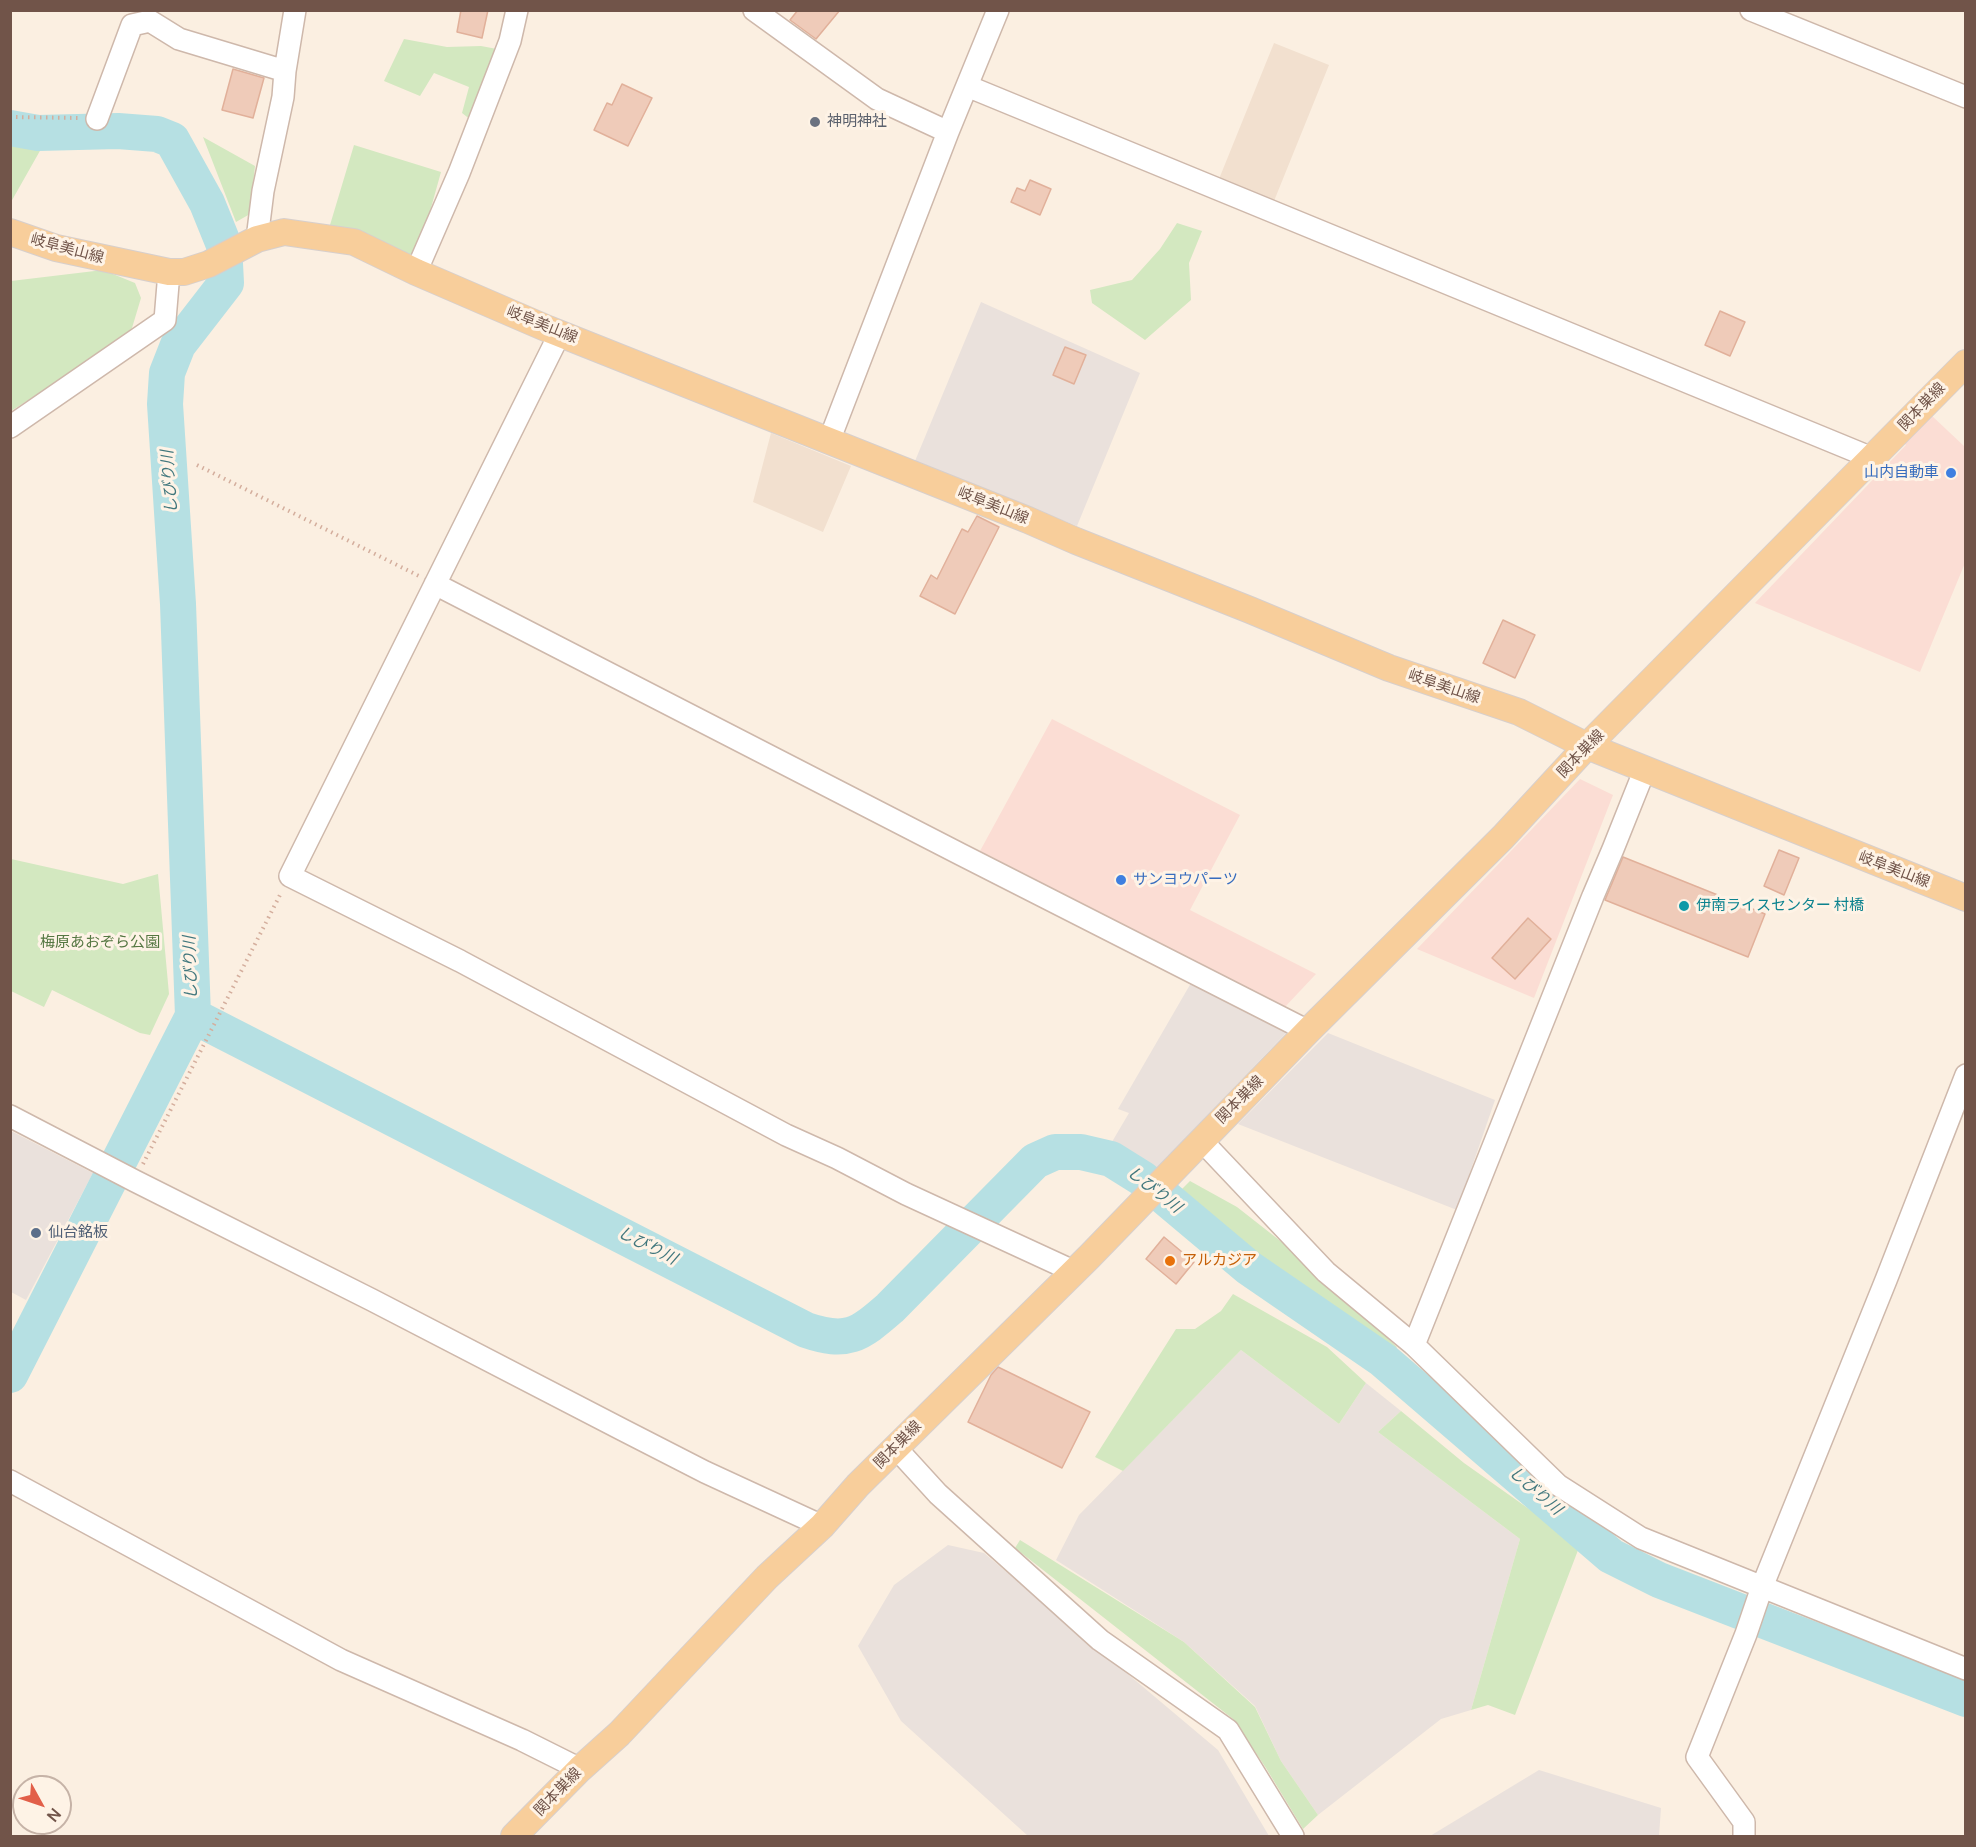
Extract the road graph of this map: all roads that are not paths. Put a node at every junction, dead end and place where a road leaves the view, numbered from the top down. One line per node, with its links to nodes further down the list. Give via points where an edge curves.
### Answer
1 (295, 10): 7 (street)
2 (517, 10): 15 (street, via 510,41)
3 (754, 10): 6 (street)
4 (998, 10): 8 (street)
5 (1751, 10): 9 (street)
6 (776, 17): 11 (street, via 877,99)
7 (285, 71): 10 (street, via 179,39 150,21 132,25); 13 (street)
8 (967, 86): 11 (street); 20 (street)
9 (1965, 97)
10 (97, 118)
11 (948, 132): 19 (street)
12 (10, 232): 14 (main road, 岐阜美山線, via 56,248)
13 (257, 239): 14 (main road, 岐阜美山線, via 209,264); 15 (main road, 岐阜美山線, via 284,232 354,242)
14 (169, 272): 18 (street, via 165,320)
15 (416, 272): 16 (main road, 岐阜美山線)
16 (560, 333): 19 (main road, 岐阜美山線); 21 (street)
17 (1965, 363): 20 (main road, 関本巣線)
18 (10, 427)
19 (830, 441): 22 (main road, 岐阜美山線, via 1389,668 1519,712)
20 (1872, 458): 22 (main road, 関本巣線)
21 (435, 584): 25 (street); 29 (street, via 290,876 460,961 786,1135)
22 (1587, 746): 23 (main road, 岐阜美山線); 25 (main road, 関本巣線, via 1503,837)
23 (1645, 769): 24 (main road, 岐阜美山線); 30 (street)
24 (1965, 897)
25 (1308, 1031): 28 (main road, 関本巣線)
26 (1965, 1075): 34 (street)
27 (10, 1116): 33 (street, via 695,1467)
28 (1201, 1140): 29 (main road, 関本巣線); 30 (street, via 1326,1272)
29 (1073, 1271): 31 (main road, 関本巣線)
30 (1414, 1345): 34 (street, via 1558,1485 1641,1538)
31 (896, 1448): 33 (main road, 関本巣線); 38 (street, via 938,1494 1100,1640 1228,1730)
32 (10, 1481): 36 (street, via 341,1660)
33 (822, 1526): 36 (main road, 関本巣線)
34 (1760, 1595): 35 (street); 39 (street, via 1697,1757 1744,1822)
35 (1965, 1669)
36 (580, 1769): 37 (main road, 関本巣線)
37 (514, 1836)
38 (1293, 1836)
39 (1744, 1836)

